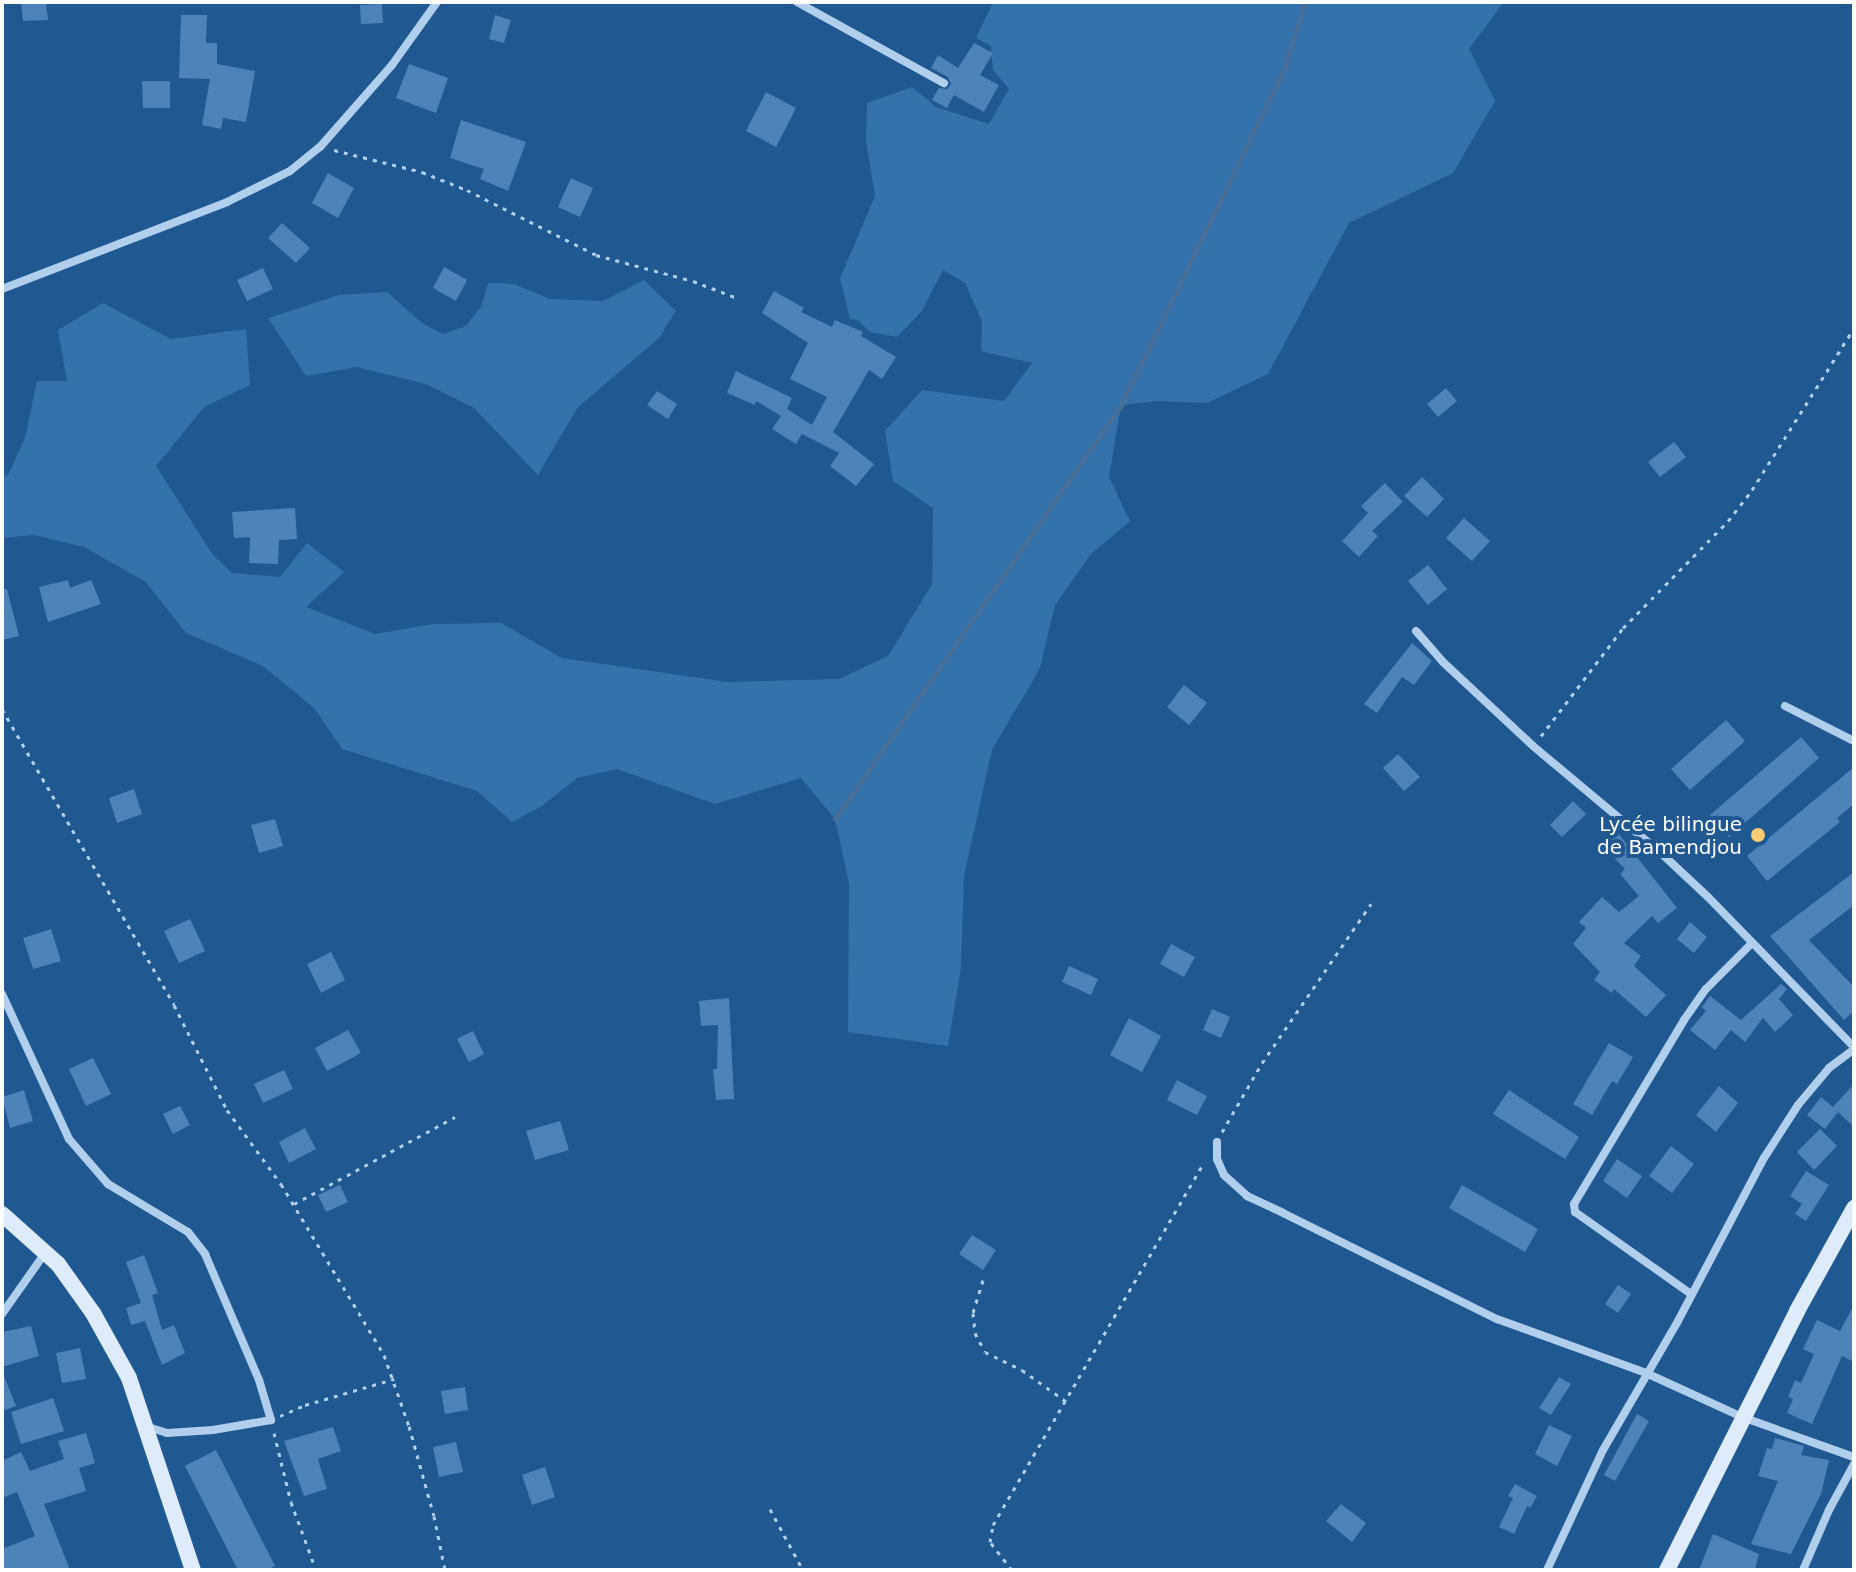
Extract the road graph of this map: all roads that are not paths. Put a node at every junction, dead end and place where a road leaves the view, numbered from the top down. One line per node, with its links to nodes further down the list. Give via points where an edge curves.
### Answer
1 (437, 2): 4 (street, via 409,44 320,147 290,171 227,202)
2 (797, 2): 3 (street)
3 (944, 83)
4 (2, 289)
5 (1416, 631): 8 (street, via 1533,746 1661,853)
6 (1785, 706): 7 (street)
7 (1854, 741)
8 (1752, 943): 10 (street); 15 (street, via 1706,989 1684,1020 1574,1204 1575,1212)
9 (2, 994): 19 (street, via 69,1139 108,1184 188,1232 205,1254 271,1420 167,1433)
10 (1854, 1048): 15 (street, via 1798,1105)
11 (1217, 1142): 17 (street, via 1224,1175 1247,1196 1497,1319)
12 (1854, 1208): 18 (main road)
13 (2, 1214): 14 (main road)
14 (45, 1253): 16 (street); 19 (main road, via 93,1313 129,1378)
15 (1691, 1294): 17 (street)
16 (2, 1314)
17 (1646, 1373): 18 (street); 23 (street)
18 (1742, 1417): 20 (street); 24 (main road)
19 (146, 1426): 22 (main road)
20 (1854, 1457)
21 (1854, 1464): 25 (street)
22 (193, 1570)
23 (1547, 1570)
24 (1667, 1570)
25 (1803, 1570)

